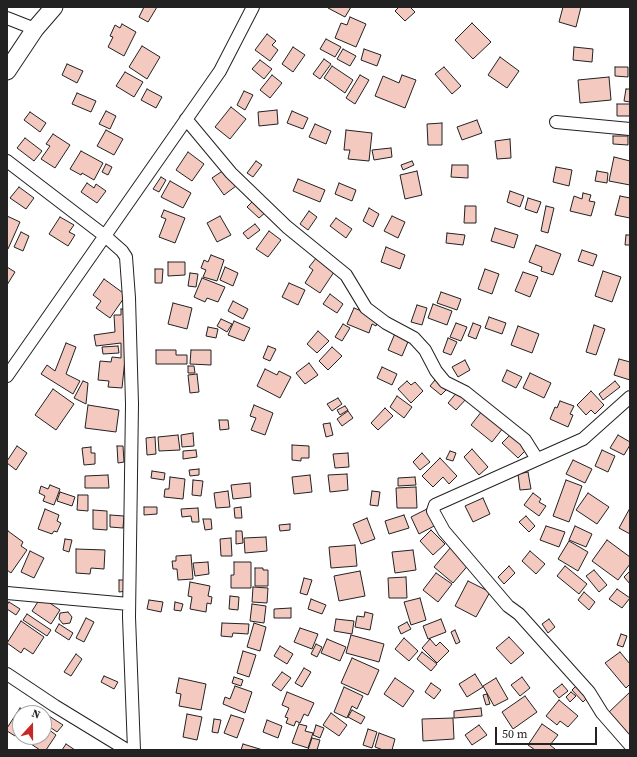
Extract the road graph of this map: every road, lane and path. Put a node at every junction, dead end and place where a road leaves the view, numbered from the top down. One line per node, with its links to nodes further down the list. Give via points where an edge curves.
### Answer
1 (54, 7): 4 (street)
2 (253, 7): 6 (street, via 220,71)
3 (7, 18): 4 (street)
4 (35, 29): 5 (street)
5 (7, 71)
6 (186, 119): 10 (street); 13 (street, via 231,174 286,227 346,275 366,308 386,323 414,338 425,350 445,382 465,392 525,440)
7 (556, 122): 8 (street)
8 (630, 129)
9 (7, 160): 10 (street)
10 (105, 236): 11 (street); 15 (street, via 126,257 129,298 132,404)
11 (7, 376)
12 (630, 397): 13 (street, via 583,439)
13 (537, 459): 17 (street, via 435,505 433,512 444,531 508,606 519,614 589,692 602,713)
14 (7, 593): 15 (street)
15 (129, 604): 19 (street)
16 (7, 674): 18 (street)
17 (630, 745)
18 (127, 750)
19 (134, 750)

